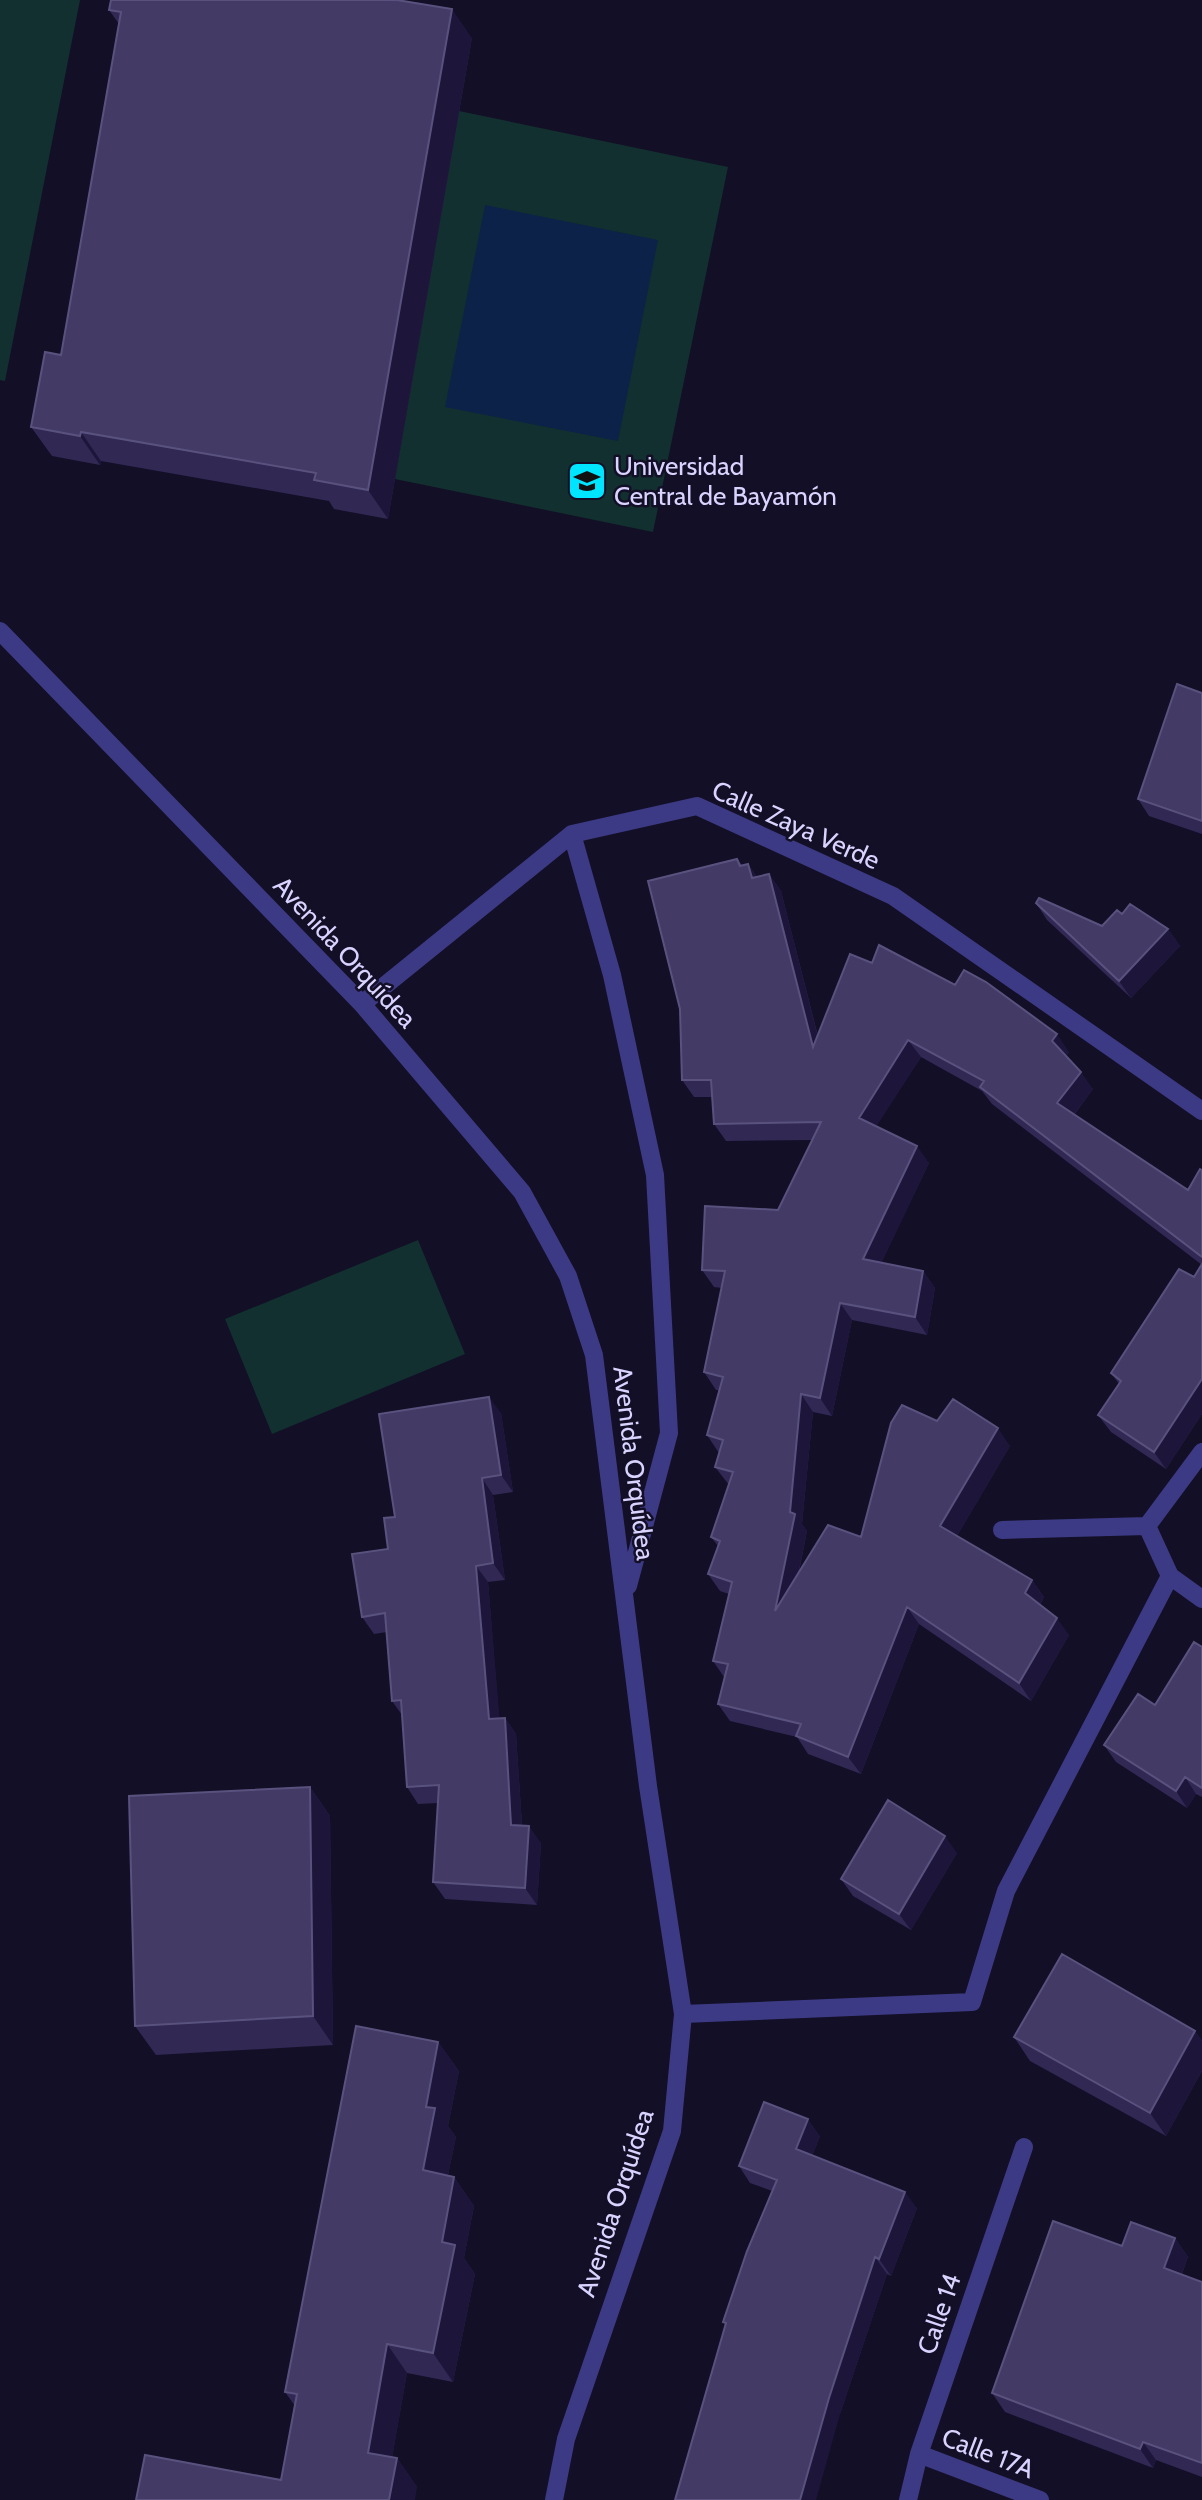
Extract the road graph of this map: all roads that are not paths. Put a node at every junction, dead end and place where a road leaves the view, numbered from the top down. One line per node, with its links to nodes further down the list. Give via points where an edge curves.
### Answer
1 (0, 631): 3 (street, Avenida Orquídea)
2 (572, 834): 3 (street, Calle Zaya Verde); 4 (street, Calle Zaya Verde, via 697,806 893,896); 9 (street, via 612,975 655,1175 669,1433)
3 (362, 1004): 9 (street, Avenida Orquídea, via 522,1192 568,1276 594,1355)
4 (1202, 1111)
5 (1202, 1452): 6 (street)
6 (1147, 1526): 7 (street); 8 (street)
7 (1002, 1530)
8 (1170, 1576): 10 (street); 11 (street, via 1006,1891 972,2002)
9 (625, 1596): 11 (street, Avenida Orquídea)
10 (1202, 1599)
11 (682, 2014): 14 (street, Avenida Orquídea, via 672,2132 566,2440)
12 (1024, 2147): 13 (street, Calle 14)
13 (919, 2454): 15 (street, Calle 14); 16 (street, Calle 17A)
14 (554, 2500)
15 (908, 2500)
16 (1040, 2500)

